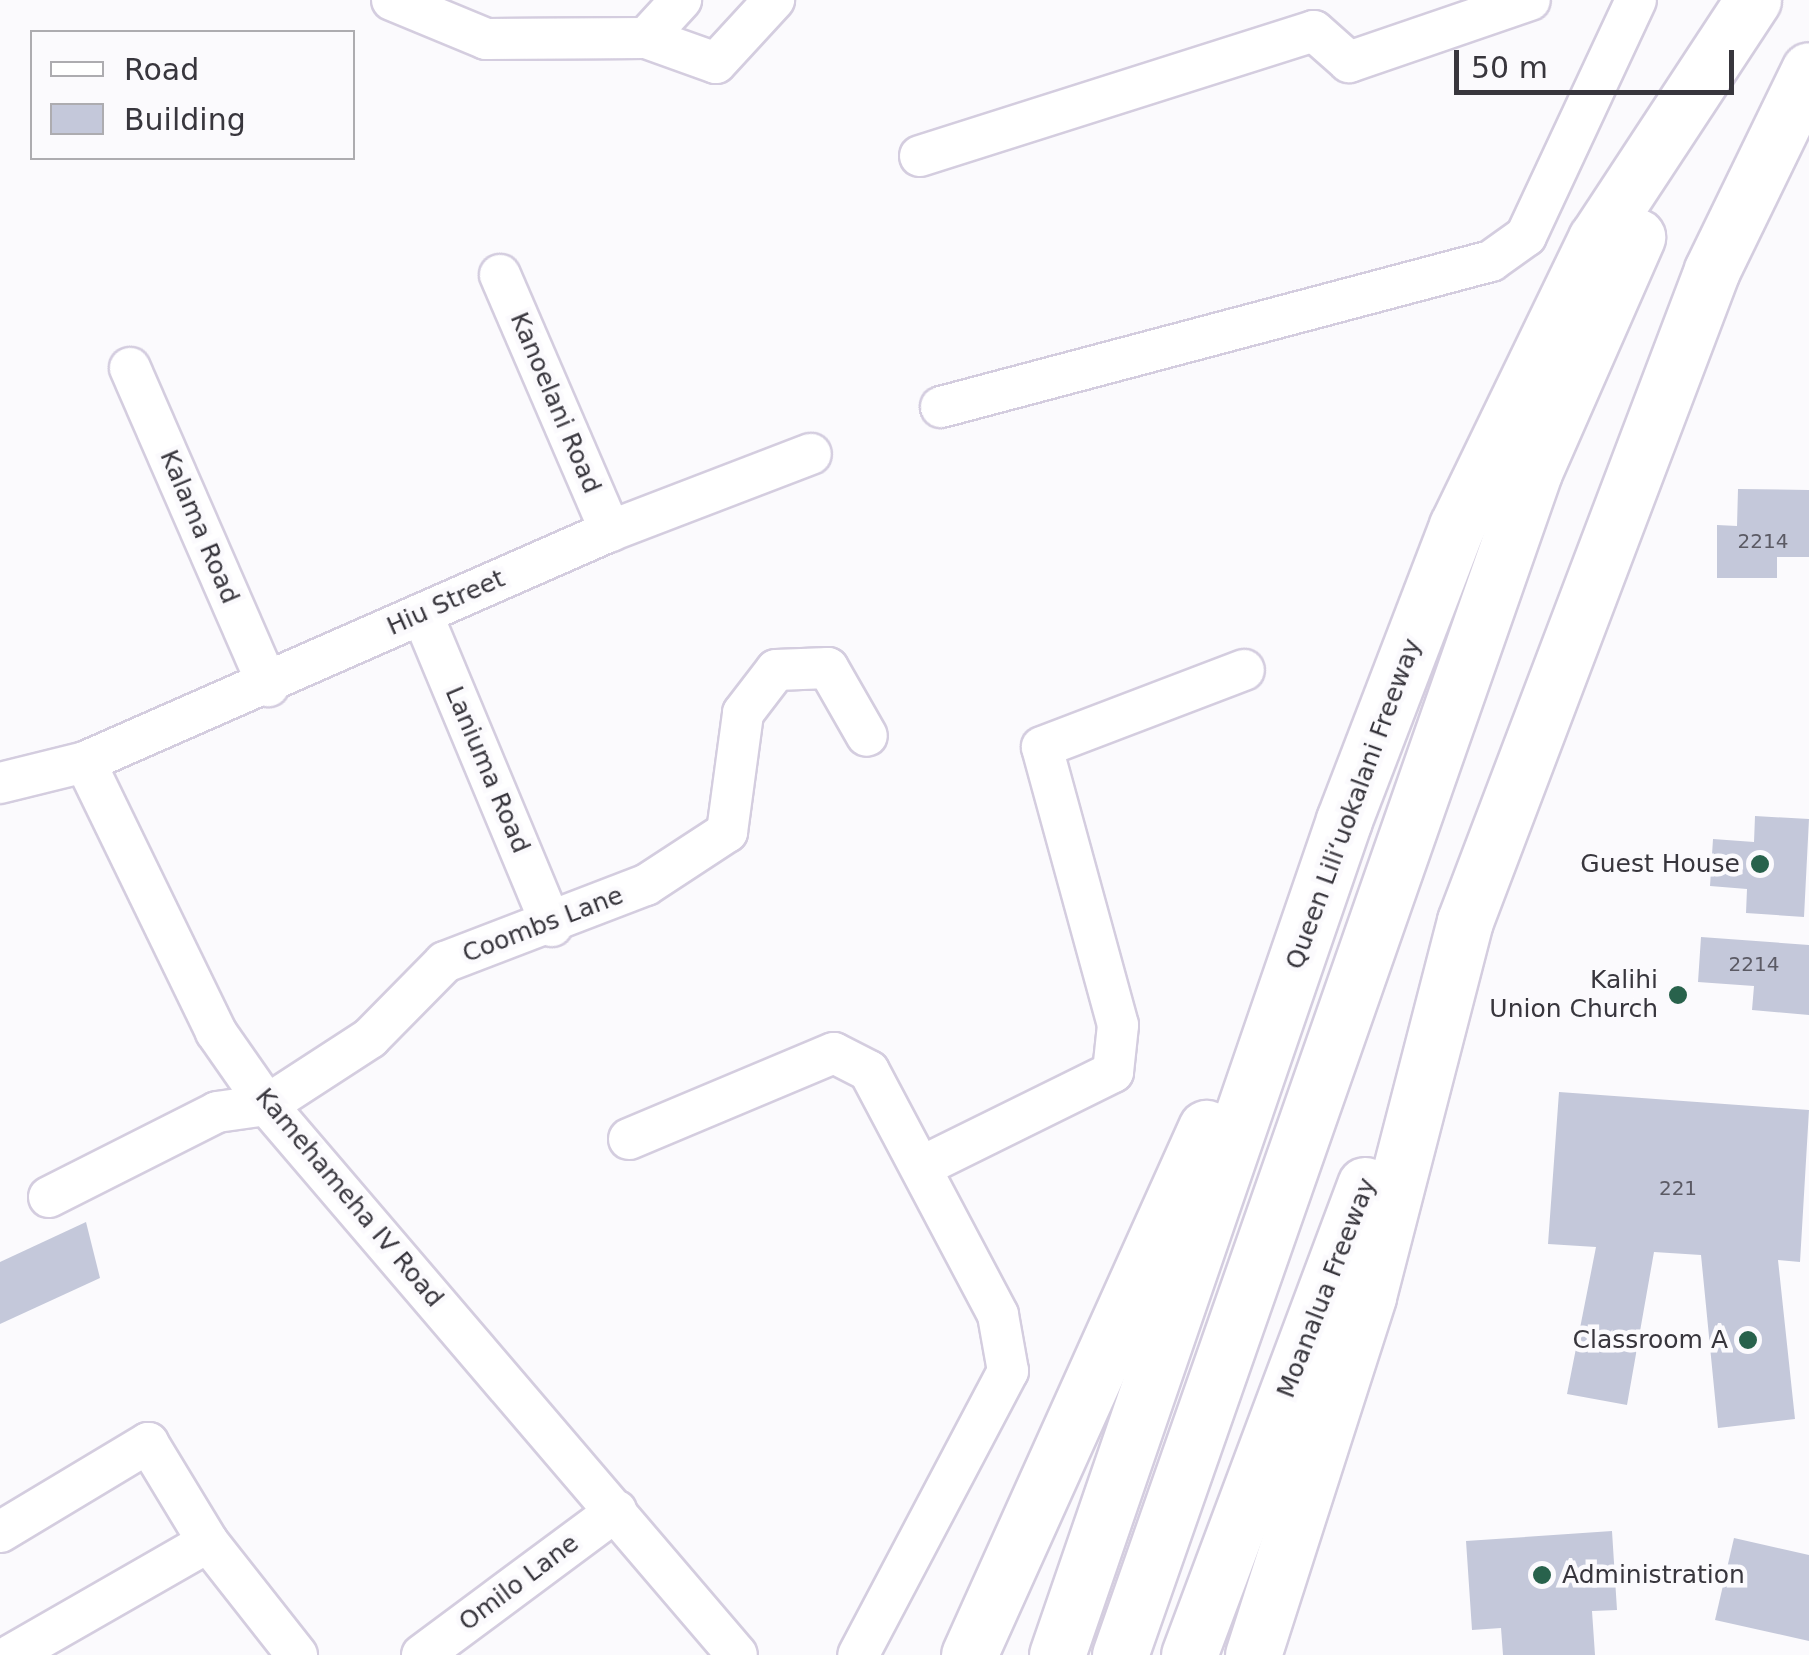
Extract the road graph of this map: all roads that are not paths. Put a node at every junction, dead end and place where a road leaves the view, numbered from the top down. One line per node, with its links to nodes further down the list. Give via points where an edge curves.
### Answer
1 (392, 0): 8 (street, via 486,39)
2 (680, 0): 8 (street)
3 (774, 0): 8 (street, via 716,64)
4 (1530, 0): 10 (street, via 1349,62 1314,31)
5 (1636, 0): 13 (street, via 1526,236 1491,261)
6 (1753, 0): 22 (highway, Queen Liliʻuokalani Freeway, via 1596,239 1457,526)
7 (1761, 0): 39 (highway, via 1644,221 1534,472)
8 (646, 38)
9 (1809, 70): 23 (highway, via 1712,270)
10 (920, 156)
11 (500, 275): 15 (street, Kanoelani Road)
12 (130, 368): 18 (street, Kalama Road)
13 (941, 408)
14 (811, 454): 15 (street, Hiu Street)
15 (610, 531): 16 (street, Hiu Street)
16 (422, 614): 18 (street, Hiu Street); 24 (street, Laniuma Road)
17 (1244, 670): 27 (street, via 1042,746 1118,1025 1113,1072)
18 (268, 686): 20 (street, Hiu Street)
19 (867, 736): 24 (street, Coombs Lane, via 828,668 776,670 743,713 727,832 646,885)
20 (86, 762): 21 (street); 25 (street, Kamehameha IV Road, via 216,1032)
21 (0, 783)
22 (1344, 820): 37 (highway); 38 (highway, Queen Liliʻuokalani Freeway)
23 (1465, 920): 40 (highway, Moanalua Freeway); 41 (highway, via 1368,1296)
24 (552, 926): 25 (street, Coombs Lane, via 445,962 370,1038)
25 (267, 1105): 28 (street, Coombs Lane, via 217,1112); 29 (street, Kamehameha IV Road)
26 (629, 1138): 27 (street, via 834,1053 869,1071)
27 (923, 1166): 36 (street, via 998,1315 1008,1370)
28 (49, 1197)
29 (616, 1511): 34 (street, Omilo Lane); 35 (street, Kamehameha IV Road)
30 (0, 1532): 31 (street, via 148,1444)
31 (208, 1542): 32 (street); 33 (street)
32 (11, 1655)
33 (297, 1655)
34 (422, 1655)
35 (738, 1655)
36 (858, 1655)
37 (969, 1655)
38 (1057, 1655)
39 (1120, 1655)
40 (1188, 1655)
41 (1253, 1655)

